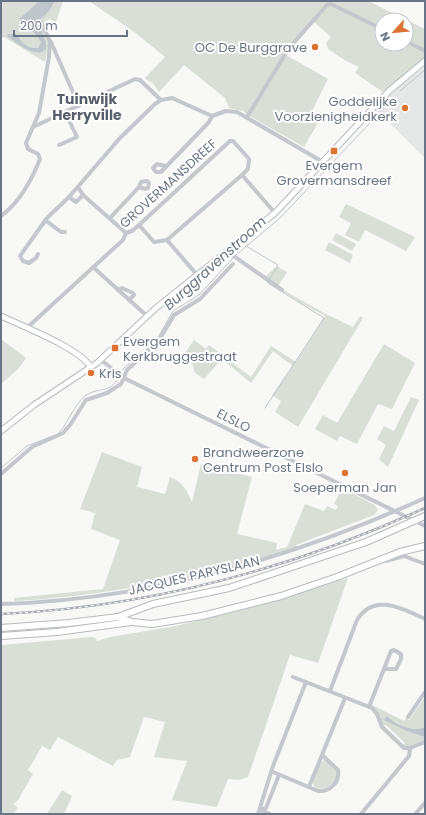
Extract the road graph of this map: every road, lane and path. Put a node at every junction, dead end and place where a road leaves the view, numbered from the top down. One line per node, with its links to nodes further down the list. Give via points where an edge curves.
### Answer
1 (41, 22): 3 (street)
2 (374, 25): 12 (street, via 331,4 327,5 288,50)
3 (50, 41): 8 (street); 10 (street)
4 (414, 45): 5 (street)
5 (425, 51)
6 (425, 61): 16 (main road, via 389,91)
7 (161, 100): 8 (street, via 136,79); 11 (street, via 172,98); 19 (street, via 120,138)
8 (79, 106): 9 (street)
9 (65, 112): 13 (street); 15 (street, via 77,137)
10 (39, 113): 13 (street); 14 (street)
11 (212, 116): 12 (street, via 230,111); 17 (street)
12 (247, 118): 16 (street)
13 (48, 120): 14 (street)
14 (33, 127): 24 (street, via 26,146 38,154 40,159 26,186)
15 (59, 145)
16 (323, 162): 23 (main road)
17 (165, 166)
18 (242, 175): 23 (street); 27 (street, GROVERMANSDREEF, via 250,164 234,141 230,141); 30 (street)
19 (78, 187): 21 (street); 22 (street)
20 (139, 187): 25 (street)
21 (83, 195): 22 (street, via 76,202); 25 (street)
22 (69, 197): 26 (street)
23 (275, 213): 31 (main road)
24 (1, 216)
25 (110, 218): 29 (street)
26 (45, 220): 28 (street, via 61,232); 32 (street, via 20,256 23,261 29,263)
27 (139, 225): 29 (street, GROVERMANSDREEF); 30 (street, via 154,242)
28 (66, 232)
29 (126, 233): 34 (street, GROVERMANSDREEF, via 123,240)
30 (167, 240): 35 (street)
31 (228, 252): 35 (main road); 37 (street)
32 (38, 254)
33 (233, 264): 44 (street, via 200,299 174,315 158,342 128,368)
34 (93, 267): 36 (street); 41 (street, GROVERMANSDREEF)
35 (198, 276): 40 (main road)
36 (118, 290): 38 (street); 38 (street, via 122,288 133,293)
37 (282, 290)
38 (129, 300): 40 (street)
39 (1, 316): 41 (main road)
40 (147, 316): 42 (main road)
41 (28, 328): 43 (main road, via 80,355)
42 (101, 360): 43 (main road); 44 (street, ELSLO)
43 (91, 367): 45 (main road, via 34,405)
44 (123, 377): 46 (street, via 113,390 86,400 60,435 32,447); 48 (street, ELSLO)
45 (1, 431)
46 (1, 474)
47 (425, 498): 48 (street, JACQUES PARYSLAAN)
48 (393, 512): 50 (street, ELSLO); 55 (street, JACQUES PARYSLAAN, via 312,543 211,574 98,595)
49 (425, 516): 50 (highway, JACQUES PARYSLAAN)
50 (416, 520): 51 (street, ELSLO); 56 (highway, JACQUES PARYSLAAN, via 366,542 229,588 153,604)
51 (425, 526)
52 (425, 546): 58 (highway, JACQUES PARYSLAAN, via 400,552 337,577 275,597 169,622)
53 (386, 561): 54 (street, via 404,556)
54 (425, 564)
55 (1, 604)
56 (118, 617): 58 (highway, JACQUES PARYSLAAN); 59 (highway, JACQUES PARYSLAAN)
57 (425, 619): 64 (street, via 387,604 380,604 364,612 357,620)
58 (132, 622): 60 (highway, JACQUES PARYSLAAN)
59 (1, 628)
60 (1, 636)
61 (384, 669): 61 (street, via 391,651 401,654 396,669); 67 (street)
62 (294, 677): 63 (street)
63 (306, 682): 64 (street); 72 (street)
64 (330, 691): 66 (street)
65 (425, 692): 68 (street)
66 (345, 698): 67 (street); 71 (street)
67 (369, 707): 70 (street, via 377,714 382,727 402,746)
68 (408, 717)
69 (425, 742): 70 (street)
70 (410, 748): 78 (street, via 408,758)
71 (322, 755): 74 (street); 74 (street, via 336,766 339,774 337,780 326,790 318,791)
72 (272, 772): 73 (street); 76 (street)
73 (279, 775): 74 (street); 76 (street, via 266,808)
74 (309, 787)
75 (425, 803): 79 (street)
76 (259, 812): 77 (street)
77 (270, 814)
78 (361, 814)
79 (415, 814)

